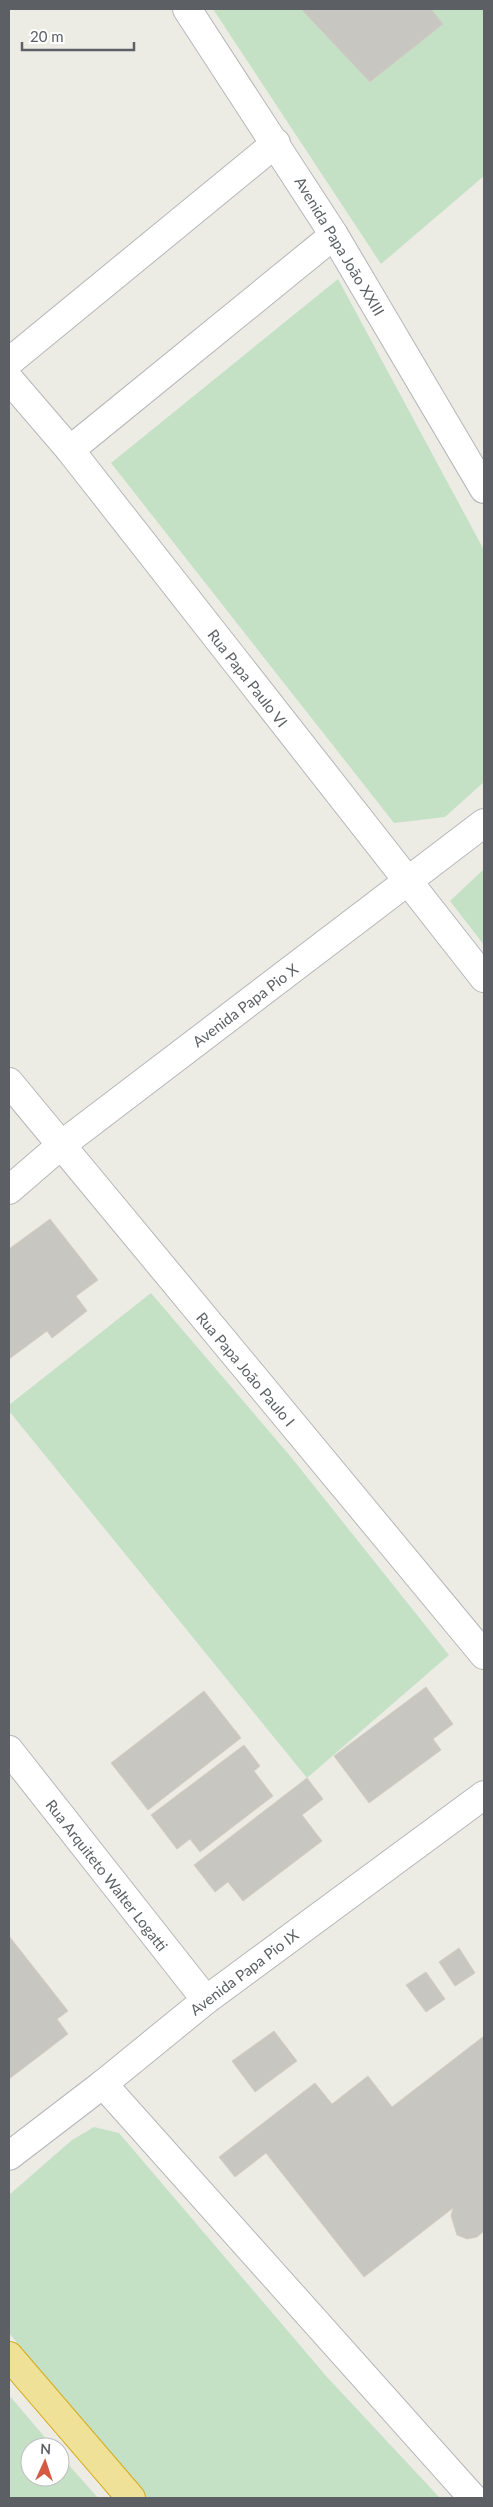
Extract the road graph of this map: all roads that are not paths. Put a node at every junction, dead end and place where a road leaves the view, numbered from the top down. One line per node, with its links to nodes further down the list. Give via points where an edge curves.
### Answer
1 (188, 9): 2 (street, Avenida Papa João XXIII)
2 (276, 143): 3 (street, Avenida Papa João XXIII); 4 (street)
3 (334, 235): 6 (street); 7 (street, Avenida Papa João XXIII)
4 (9, 362)
5 (9, 379): 6 (street, Rua Papa Paulo VI)
6 (70, 450): 9 (street, Rua Papa Paulo VI)
7 (484, 489)
8 (484, 823): 9 (street, Avenida Papa Pio X)
9 (407, 882): 10 (street, Rua Papa Paulo VI); 12 (street, Avenida Papa Pio X)
10 (484, 978)
11 (9, 1082): 12 (street, Rua Papa João Paulo I)
12 (60, 1146): 13 (street, Avenida Papa Pio X); 14 (street, Rua Papa João Paulo I)
13 (9, 1190)
14 (484, 1655)
15 (9, 1750): 17 (street, Rua Arquiteto Walter Logatti)
16 (484, 1795): 17 (street, Avenida Papa Pio IX)
17 (206, 2000): 18 (street, Avenida Papa Pio IX)
18 (103, 2084): 19 (street, Avenida Papa Pio IX); 22 (street)
19 (9, 2156)
20 (9, 2356): 21 (highway)
21 (130, 2498)
22 (473, 2498)

